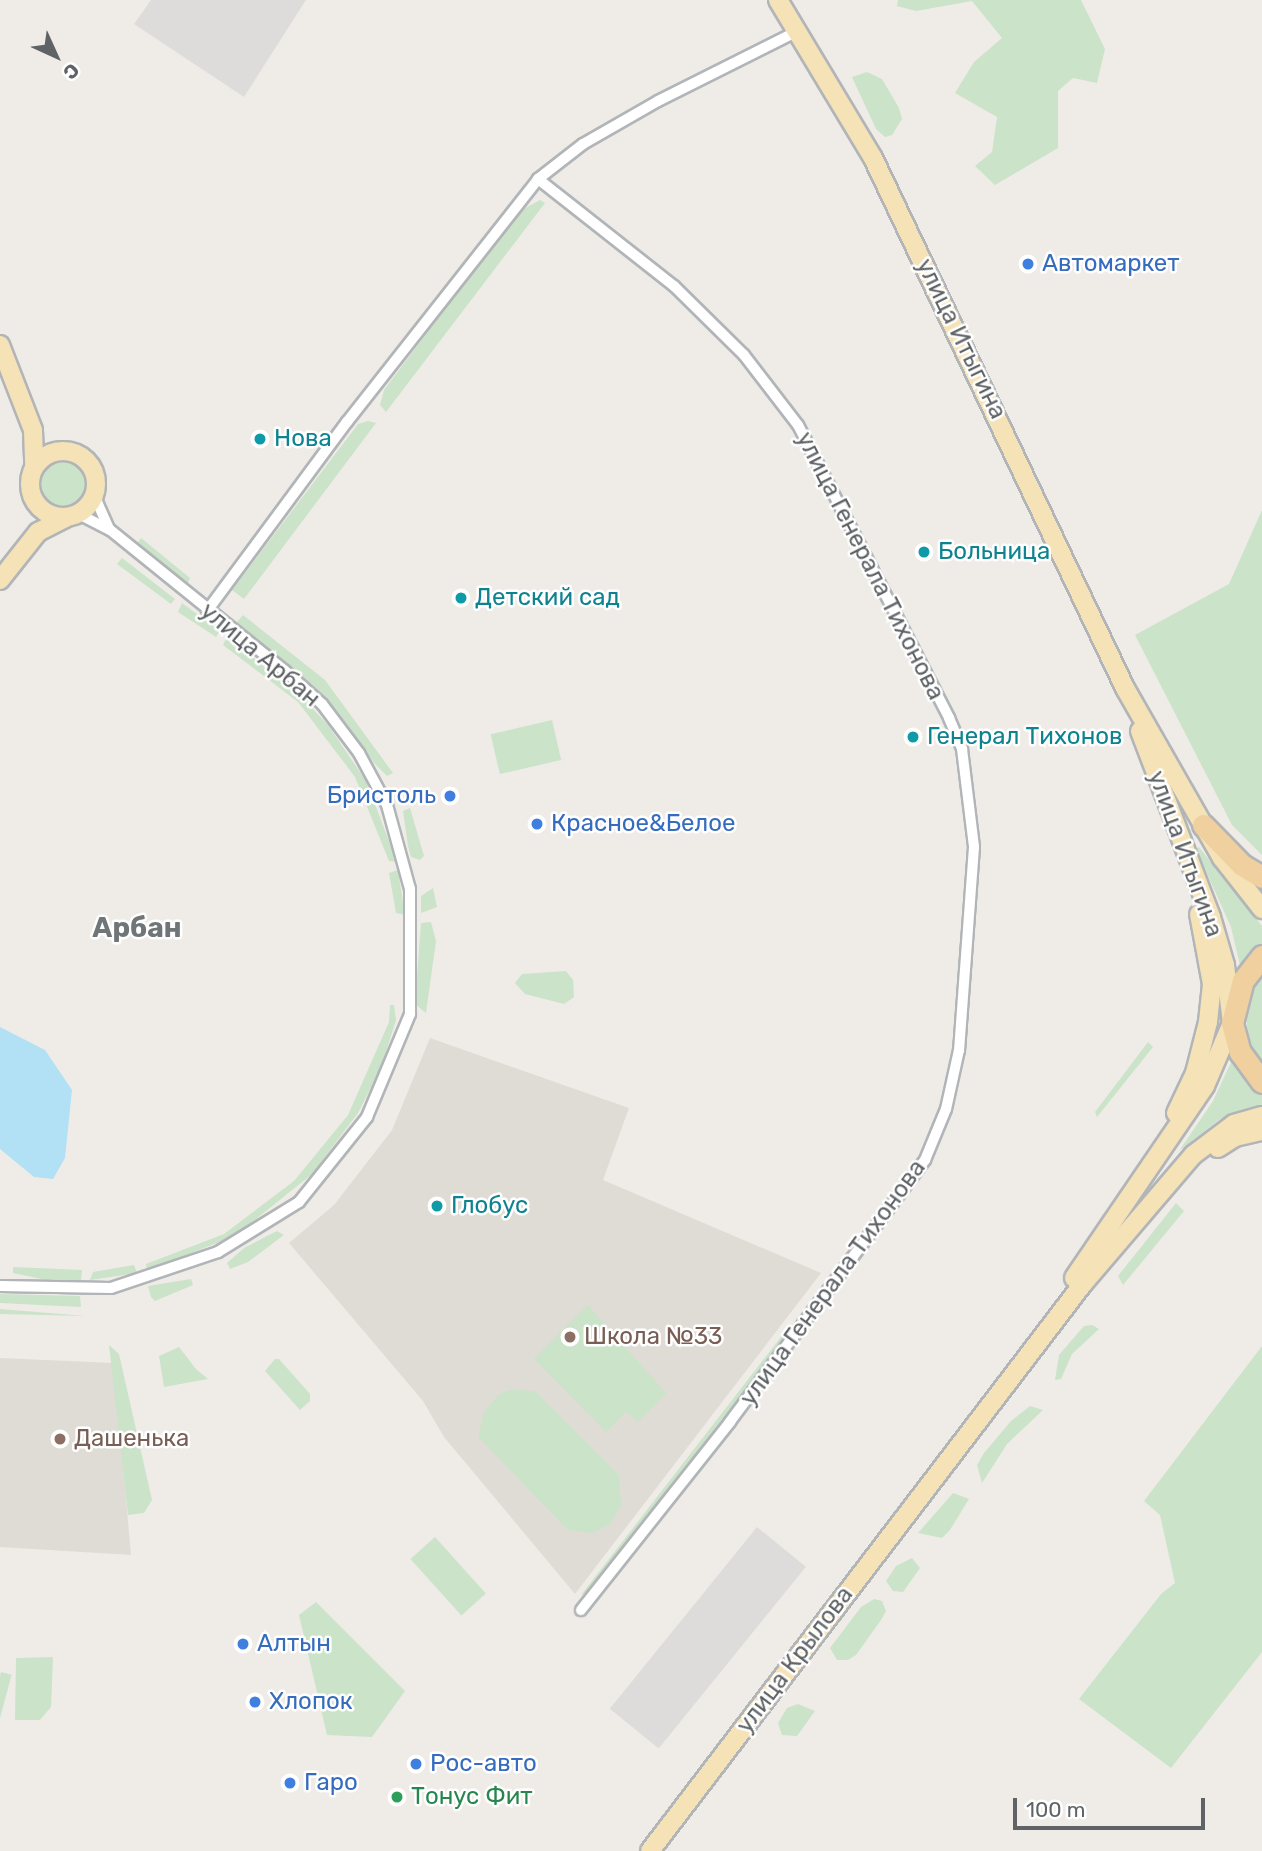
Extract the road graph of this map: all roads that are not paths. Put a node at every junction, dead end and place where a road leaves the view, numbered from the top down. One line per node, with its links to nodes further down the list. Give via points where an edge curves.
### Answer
1 (778, 0): 2 (main road, улица Итыгина)
2 (796, 32): 3 (street, via 658,101 583,144); 15 (main road, улица Итыгина, via 873,158)
3 (538, 179): 14 (street, via 347,422); 29 (street, улица Генерала Тихонова, via 674,286 744,355 798,425 962,749 974,847 959,1050 946,1109 925,1160 738,1412)
4 (0, 345): 5 (main road)
5 (33, 430): 6 (main road); 7 (main road)
6 (61, 451): 7 (main road); 8 (main road, via 81,456 91,466)
7 (34, 466): 9 (main road, via 29,486)
8 (94, 495): 10 (main road); 11 (street)
9 (36, 505): 10 (main road, via 54,516); 12 (main road)
10 (74, 515): 11 (street); 12 (main road)
11 (110, 530): 14 (street, улица Арбан)
12 (32, 537): 13 (main road)
13 (0, 580)
14 (207, 611): 27 (street, улица Арбан, via 322,704 359,753 387,804 410,889 410,1014 367,1117 299,1202 218,1252 111,1288)
15 (1125, 688): 16 (main road, улица Итыгина); 17 (main road, улица Итыгина)
16 (1203, 825): 18 (highway); 19 (main road, улица Итыгина)
17 (1182, 842): 21 (main road, улица Итыгина, via 1225,965); 25 (main road, via 1212,984 1209,1022 1195,1073)
18 (1262, 877)
19 (1262, 909)
20 (1262, 956): 21 (highway, via 1243,980)
21 (1233, 1023): 22 (highway, via 1240,1052); 25 (main road, via 1205,1086)
22 (1262, 1082)
23 (1262, 1116): 26 (main road, via 1234,1124 1213,1138)
24 (1262, 1130): 26 (main road, via 1234,1137)
25 (1142, 1180): 28 (main road)
26 (1151, 1204): 28 (main road, via 1082,1285)
27 (0, 1286)
28 (940, 1470): 30 (main road, улица Крылова)
29 (580, 1610)
30 (650, 1851)

